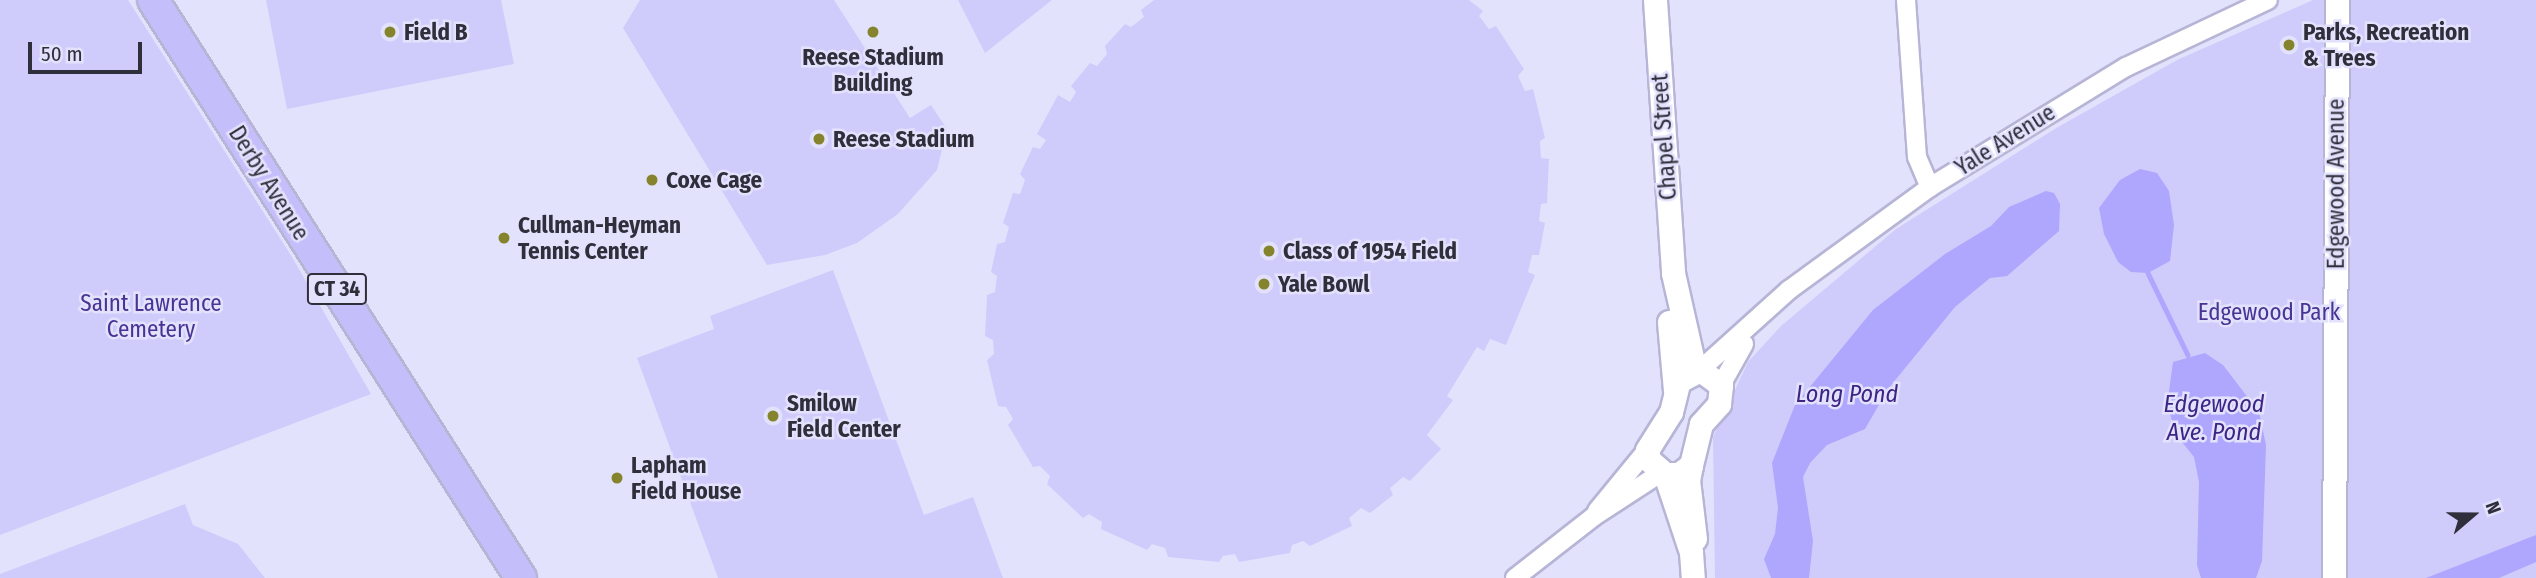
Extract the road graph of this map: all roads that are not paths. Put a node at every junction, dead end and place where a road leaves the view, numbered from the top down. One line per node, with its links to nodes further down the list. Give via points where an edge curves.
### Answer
1 (153, 0): 18 (highway, Derby Avenue / CT 34)
2 (1655, 0): 7 (street, Chapel Street)
3 (1906, 0): 6 (street, via 1917,158)
4 (2268, 0): 6 (street, Yale Avenue, via 2126,67)
5 (2337, 0): 17 (street, Edgewood Avenue)
6 (1930, 187): 8 (street, Yale Avenue)
7 (1673, 273): 9 (street, Chapel Street); 11 (street, Chapel Street, via 1668,318)
8 (1763, 314): 9 (street, Yale Avenue); 10 (street, Yale Avenue)
9 (1697, 371): 10 (street); 11 (street, via 1685,375)
10 (1721, 384): 13 (street, via 1719,404 1702,424)
11 (1675, 390): 12 (street, via 1671,412)
12 (1647, 450): 14 (street); 15 (street, via 1610,490)
13 (1691, 465): 14 (street, via 1679,474); 16 (street, via 1688,480 1698,532)
14 (1663, 473): 15 (street); 16 (street)
15 (1593, 517): 19 (street)
16 (1691, 552): 20 (street)
17 (2334, 574)
18 (521, 578)
19 (1515, 578)
20 (1693, 578)

